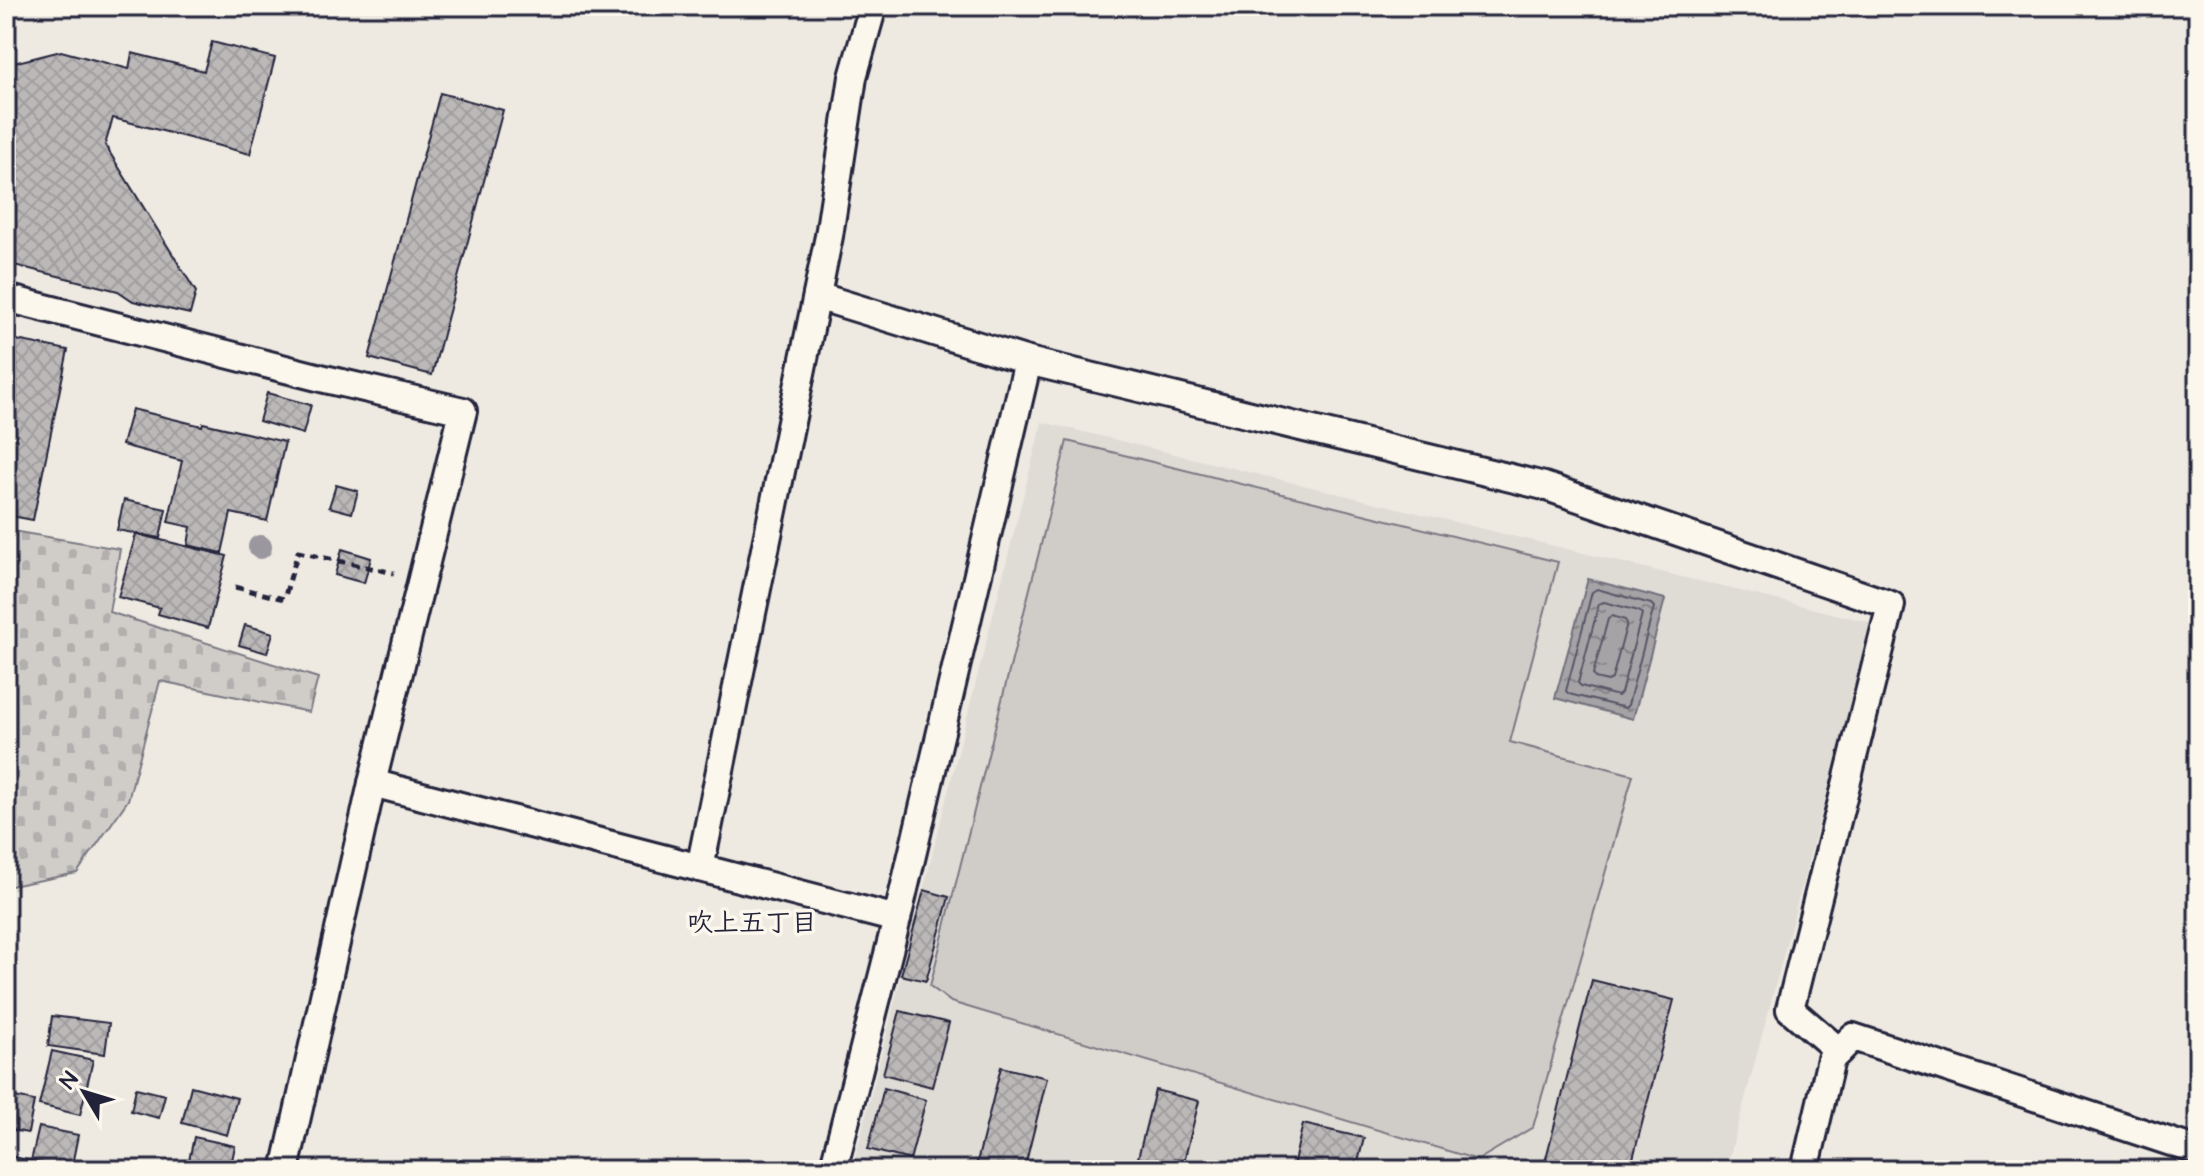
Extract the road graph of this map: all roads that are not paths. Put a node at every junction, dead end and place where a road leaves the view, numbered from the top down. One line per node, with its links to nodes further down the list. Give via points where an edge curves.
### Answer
1 (873, 6): 2 (street, via 853,77)
2 (817, 296): 4 (street); 6 (street)
3 (6, 298): 5 (street, via 463,411)
4 (1028, 361): 7 (street); 8 (street, via 1544,486 1891,605 1790,1009)
5 (372, 783): 6 (street); 10 (street)
6 (700, 868): 7 (street)
7 (897, 919): 11 (street)
8 (1839, 1051): 9 (street, via 1853,1037); 12 (street, via 1831,1059)
9 (2198, 1151)
10 (285, 1170)
11 (833, 1170)
12 (1805, 1170)

